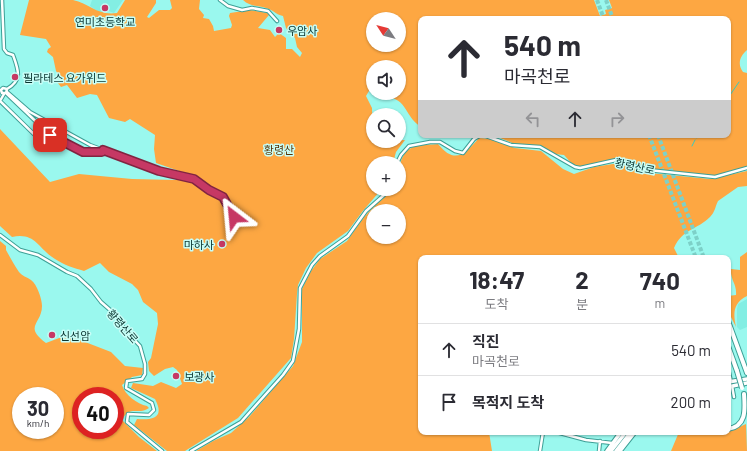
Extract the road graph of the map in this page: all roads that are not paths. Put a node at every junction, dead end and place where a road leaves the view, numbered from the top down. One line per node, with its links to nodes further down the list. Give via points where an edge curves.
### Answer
1 (2, 0): 4 (street, via 4,49 7,53 13,54 19,70 17,80)
2 (220, 0): 3 (street, via 228,6 242,10 252,8 268,11)
3 (277, 20)
4 (3, 91): 5 (street); 5 (street, via 0,101 43,143); 8 (street, via 30,112)
5 (50, 135): 8 (street, via 83,152)
6 (476, 138): 9 (street, 황령산로, via 463,152 435,141 409,146)
7 (491, 138): 10 (street, 황령산로, via 511,145 540,147 575,168 616,160 648,170 715,177)
8 (103, 150): 12 (street, via 159,171 194,179 223,197 234,217 233,227)
9 (401, 156)
10 (747, 168)
11 (383, 196): 35 (street, via 366,211 348,236 320,256 312,266 300,288 299,329 293,361 283,375 241,422)
12 (229, 233)
13 (0, 235): 34 (street, 황령산로, via 20,250 38,255 77,276 117,316 125,330 138,342 143,354 145,374 142,379 127,381 125,384 126,388 152,403 154,410 149,414 128,414 127,422)
14 (731, 329): 16 (highway)
15 (731, 355): 22 (highway, bridge)
16 (746, 371)
17 (747, 379): 19 (main road)
18 (747, 383): 20 (main road)
19 (731, 384)
20 (731, 384)
21 (731, 387): 23 (street)
22 (744, 394): 24 (highway); 25 (highway, via 744,418 739,425)
23 (734, 397)
24 (747, 406)
25 (731, 428)
26 (543, 435): 36 (street)
27 (571, 435): 32 (street)
28 (619, 435): 33 (main road)
29 (624, 435): 39 (main road)
30 (629, 435): 40 (main road)
31 (633, 435): 41 (main road)
32 (600, 441): 33 (street); 37 (street)
33 (612, 443): 38 (main road)
34 (162, 451)
35 (191, 451)
36 (540, 451)
37 (599, 451)
38 (607, 451)
39 (611, 451)
40 (616, 451)
41 (620, 451)

